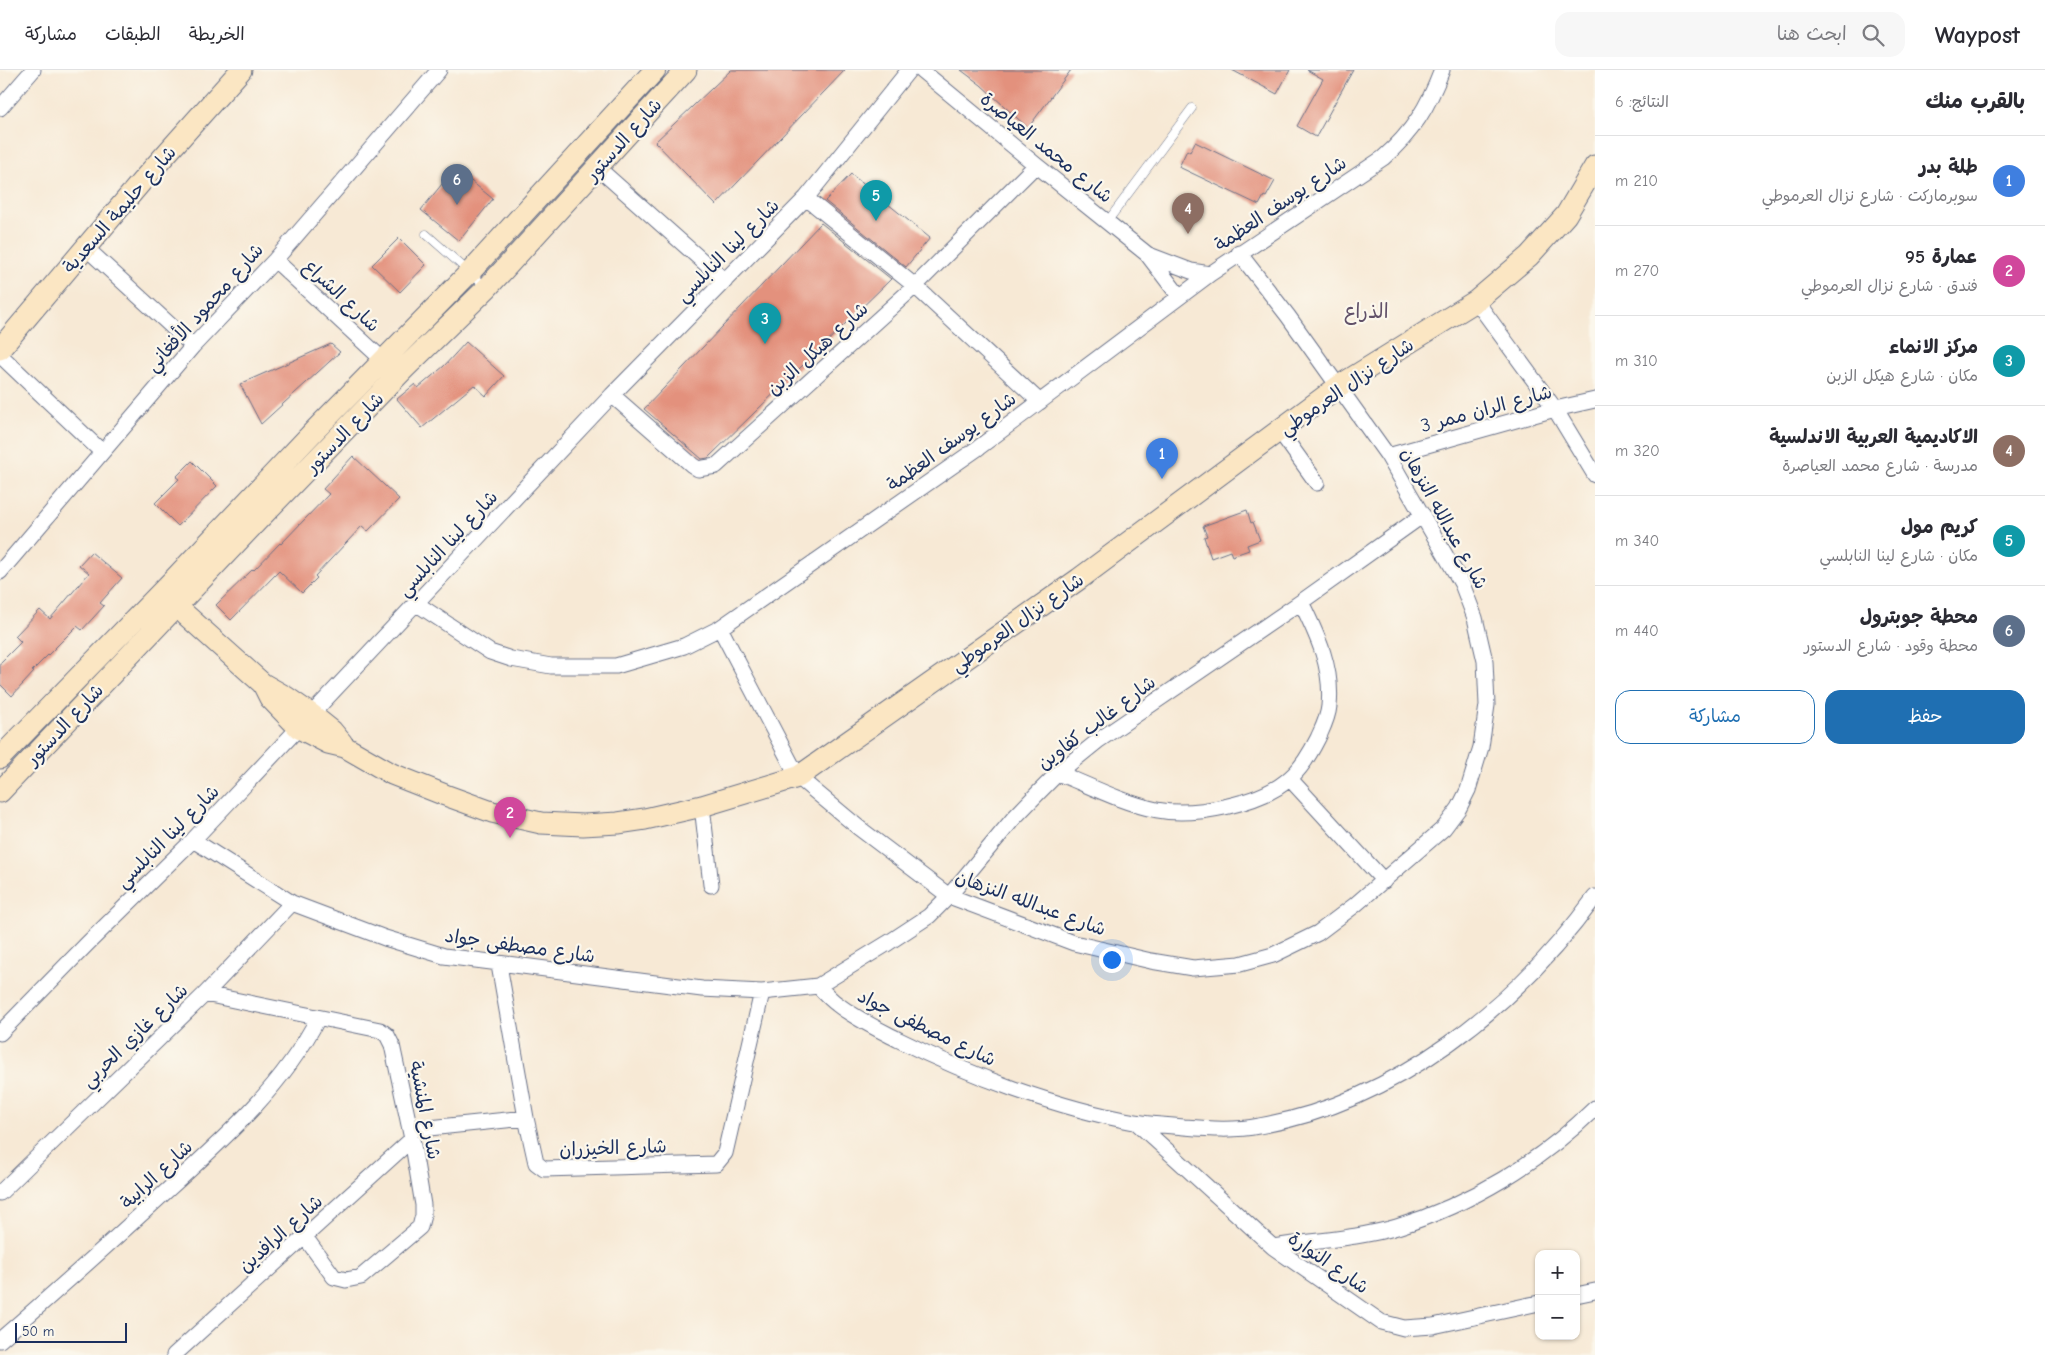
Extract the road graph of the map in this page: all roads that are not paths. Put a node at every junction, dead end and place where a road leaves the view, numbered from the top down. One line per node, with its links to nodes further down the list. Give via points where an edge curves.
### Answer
1 (33, 70): 9 (street)
2 (241, 70): 17 (street, شارع حليمة السعدية)
3 (439, 70): 20 (street, شارع محمود الأفغاني)
4 (655, 70): 21 (street, شارع الدستور)
5 (686, 70): 12 (street, شارع الدستور)
6 (909, 70): 14 (street, شارع لينا النابلسي)
7 (921, 70): 11 (street, شارع محمد العياصرة)
8 (1442, 70): 18 (street, شارع يوسف العظمة, via 1432,98 1400,143 1383,158)
9 (0, 108)
10 (1192, 108): 15 (lane)
11 (1036, 165): 15 (street, شارع محمد العياصرة); 24 (street, شارع هيكل الزبن)
12 (598, 168): 23 (street); 25 (street, شارع الدستور)
13 (1594, 172): 27 (street, شارع نزال العرموطي, via 1566,216 1529,256)
14 (806, 198): 23 (street, شارع لينا النابلسي); 24 (street)
15 (1107, 222): 19 (street, شارع محمد العياصرة)
16 (426, 234): 21 (lane)
17 (85, 247): 28 (street); 29 (street, شارع حليمة السعدية)
18 (1239, 253): 22 (street, شارع يوسف العظمة); 32 (street, شارع عبدالله النزهان)
19 (1147, 254): 22 (street, شارع محمد العياصرة, via 1191,271); 26 (street, شارع محمد العياصرة)
20 (275, 260): 28 (street, شارع محمود الأفغاني); 31 (street, شارع الشراع)
21 (470, 272): 25 (lane); 31 (street, شارع الدستور)
22 (1210, 274): 26 (street, شارع يوسف العظمة)
23 (725, 281): 33 (street, شارع لينا النابلسي)
24 (915, 286): 33 (street, شارع هيكل الزبن, via 716,466 698,469 692,465); 35 (street)
25 (487, 288): 46 (street, شارع الدستور)
26 (1179, 296): 35 (street, شارع يوسف العظمة)
27 (1476, 301): 32 (street, شارع نزال العرموطي); 36 (street)
28 (193, 346): 38 (street, شارع محمود الأفغاني)
29 (0, 349)
30 (0, 355): 38 (street)
31 (383, 360): 49 (street, شارع الدستور)
32 (1339, 386): 37 (street, شارع نزال العرموطي); 39 (street, شارع عبدالله النزهان)
33 (612, 395): 45 (street, شارع لينا النابلسي)
34 (1595, 400): 36 (street, شارع الران ممر 3)
35 (1040, 402): 47 (street, شارع يوسف العظمة)
36 (1555, 409): 39 (street, شارع الران ممر 3); 40 (street)
37 (1279, 430): 41 (street); 51 (street, شارع نزال العرموطي, via 1079,579)
38 (102, 452): 43 (street, شارع محمود الأفغاني)
39 (1388, 456): 42 (street, شارع عبدالله النزهان)
40 (1595, 475)
41 (1317, 483)
42 (1423, 515): 44 (street, شارع غالب كفاوين); 56 (street, شارع عبدالله النزهان, via 1462,584 1476,618 1485,661 1487,705 1481,747 1459,808 1444,828)
43 (0, 572)
44 (1300, 602): 50 (street, شارع غالب كفاوين, via 1098,740); 52 (street, via 1324,656 1330,686 1329,706 1326,722 1311,752)
45 (417, 604): 47 (street, شارع يوسف العظمة, via 490,652 551,666 616,666 684,646); 48 (street, شارع لينا النابلسي)
46 (177, 607): 48 (street, شارع نزال العرموطي, via 262,684 286,697); 53 (street, شارع الدستور)
47 (720, 628): 51 (street, شارع عبدالله النزهان)
48 (306, 722): 54 (street, شارع نزال العرموطي, via 341,739 345,747 392,774 492,812 541,823 618,823); 55 (street, شارع لينا النابلسي)
49 (0, 758)
50 (1058, 773): 52 (street, via 1126,801 1172,812 1233,806 1271,791); 58 (street, شارع غالب كفاوين, via 1013,819)
51 (798, 777): 54 (street, شارع نزال العرموطي); 58 (street, شارع عبدالله النزهان)
52 (1290, 778): 56 (street)
53 (0, 792)
54 (702, 806): 57 (street)
55 (193, 840): 60 (street, شارع مصطفى جواد); 66 (street, شارع لينا النابلسي)
56 (1384, 881): 58 (street, شارع عبدالله النزهان, via 1318,933 1273,955 1240,964 1194,968 1074,943)
57 (710, 885)
58 (949, 896): 62 (street, شارع غالب كفاوين, via 913,927)
59 (1595, 897): 69 (street, شارع مصطفى جواد, via 1570,932 1490,1013 1425,1060 1366,1092 1308,1114 1259,1127 1214,1130)
60 (292, 903): 61 (street, شارع مصطفى جواد, via 444,956); 64 (street, شارع غازي الحربي)
61 (499, 965): 63 (street, شارع مصطفى جواد, via 702,989); 68 (street, شارع الخيزران)
62 (818, 986): 63 (street, شارع مصطفى جواد); 69 (street, شارع مصطفى جواد, via 859,1019 977,1076 1042,1099)
63 (762, 992): 68 (street, شارع الخيزران, via 725,1153 716,1164 544,1169 536,1163)
64 (205, 994): 65 (street, شارع المنشية); 71 (street, شارع غازي الحربي)
65 (318, 1018): 70 (street, شارع المنشية, via 387,1034 392,1044); 77 (street, شارع الرابية, via 306,1044 286,1071 246,1115 201,1160)
66 (1, 1029)
67 (1595, 1108): 73 (street, via 1521,1169 1457,1204 1396,1227)
68 (526, 1118): 70 (street)
69 (1137, 1123): 73 (street, شارع النوارة)
70 (411, 1134): 72 (street, شارع الرافدين); 72 (street, شارع المنشية, via 423,1205 420,1227 361,1277 346,1280 334,1277)
71 (0, 1193)
72 (305, 1237): 78 (street, شارع الرافدين)
73 (1273, 1247): 76 (street, شارع النوارة, via 1381,1322 1404,1328 1433,1326)
74 (1595, 1291): 75 (street)
75 (1580, 1294)
76 (1535, 1304)
77 (0, 1340)
78 (174, 1355)

